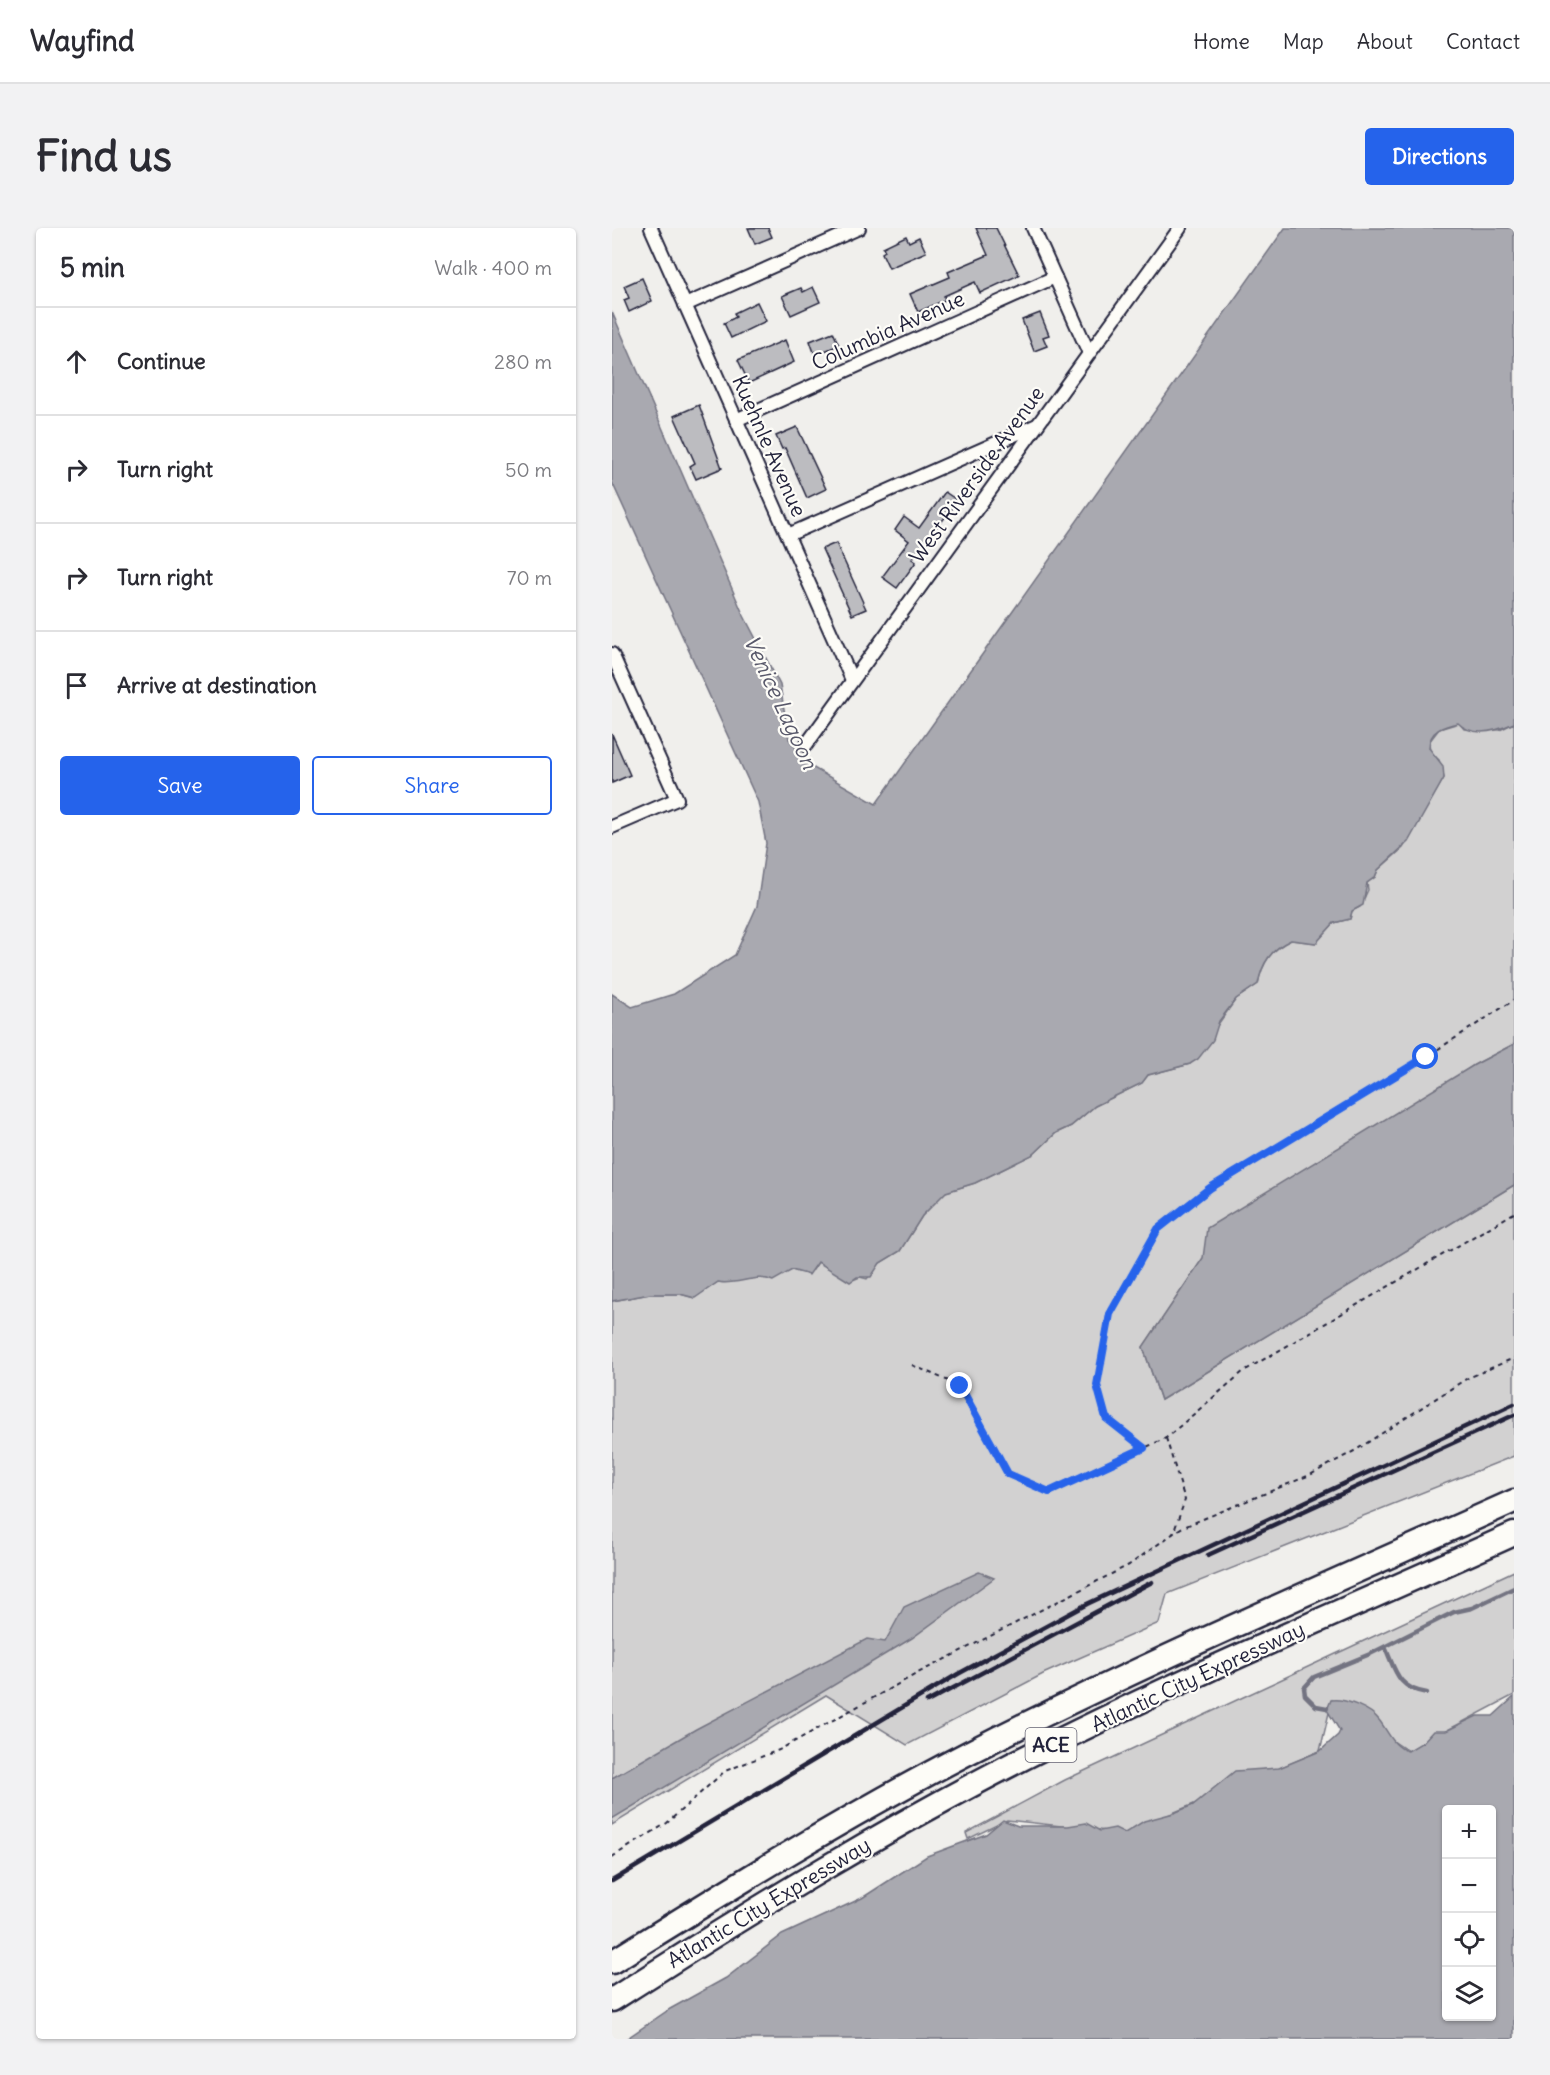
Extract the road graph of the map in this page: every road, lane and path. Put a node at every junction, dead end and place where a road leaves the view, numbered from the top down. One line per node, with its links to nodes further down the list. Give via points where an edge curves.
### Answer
1 (651, 228): 6 (street, Kuehnle Avenue)
2 (859, 228): 6 (street)
3 (1033, 228): 5 (street)
4 (1180, 228): 7 (street, West Riverside Avenue)
5 (1055, 277): 7 (street); 8 (street, Columbia Avenue)
6 (686, 305): 8 (street, Kuehnle Avenue)
7 (1089, 353): 9 (street, West Riverside Avenue)
8 (736, 420): 10 (street, Kuehnle Avenue)
9 (1039, 424): 10 (street); 12 (street, West Riverside Avenue)
10 (788, 536): 12 (street, Kuehnle Avenue)
11 (612, 654): 14 (street, via 677,799)
12 (852, 680): 13 (street, West Riverside Avenue)
13 (806, 745)
14 (612, 827)
15 (1514, 1000): 20 (path, via 1210,1188 1158,1229 1110,1314 1097,1385 1106,1418)
16 (1514, 1213): 19 (path, via 1244,1371)
17 (1514, 1358): 22 (path, via 1466,1379 1310,1475)
18 (912, 1365): 20 (path, via 960,1386 1008,1474 1049,1492)
19 (1166, 1438): 20 (path); 22 (path, via 1185,1500)
20 (1144, 1448)
21 (1514, 1501): 25 (highway, Atlantic City Expressway / ACE, via 1101,1687 966,1754 834,1826)
22 (1173, 1534): 24 (path, via 1129,1566 918,1673 779,1750 725,1771 667,1823)
23 (1514, 1534): 26 (highway, Atlantic City Expressway / ACE, via 1044,1748 781,1894)
24 (612, 1857)
25 (612, 1962)
26 (612, 2000)

